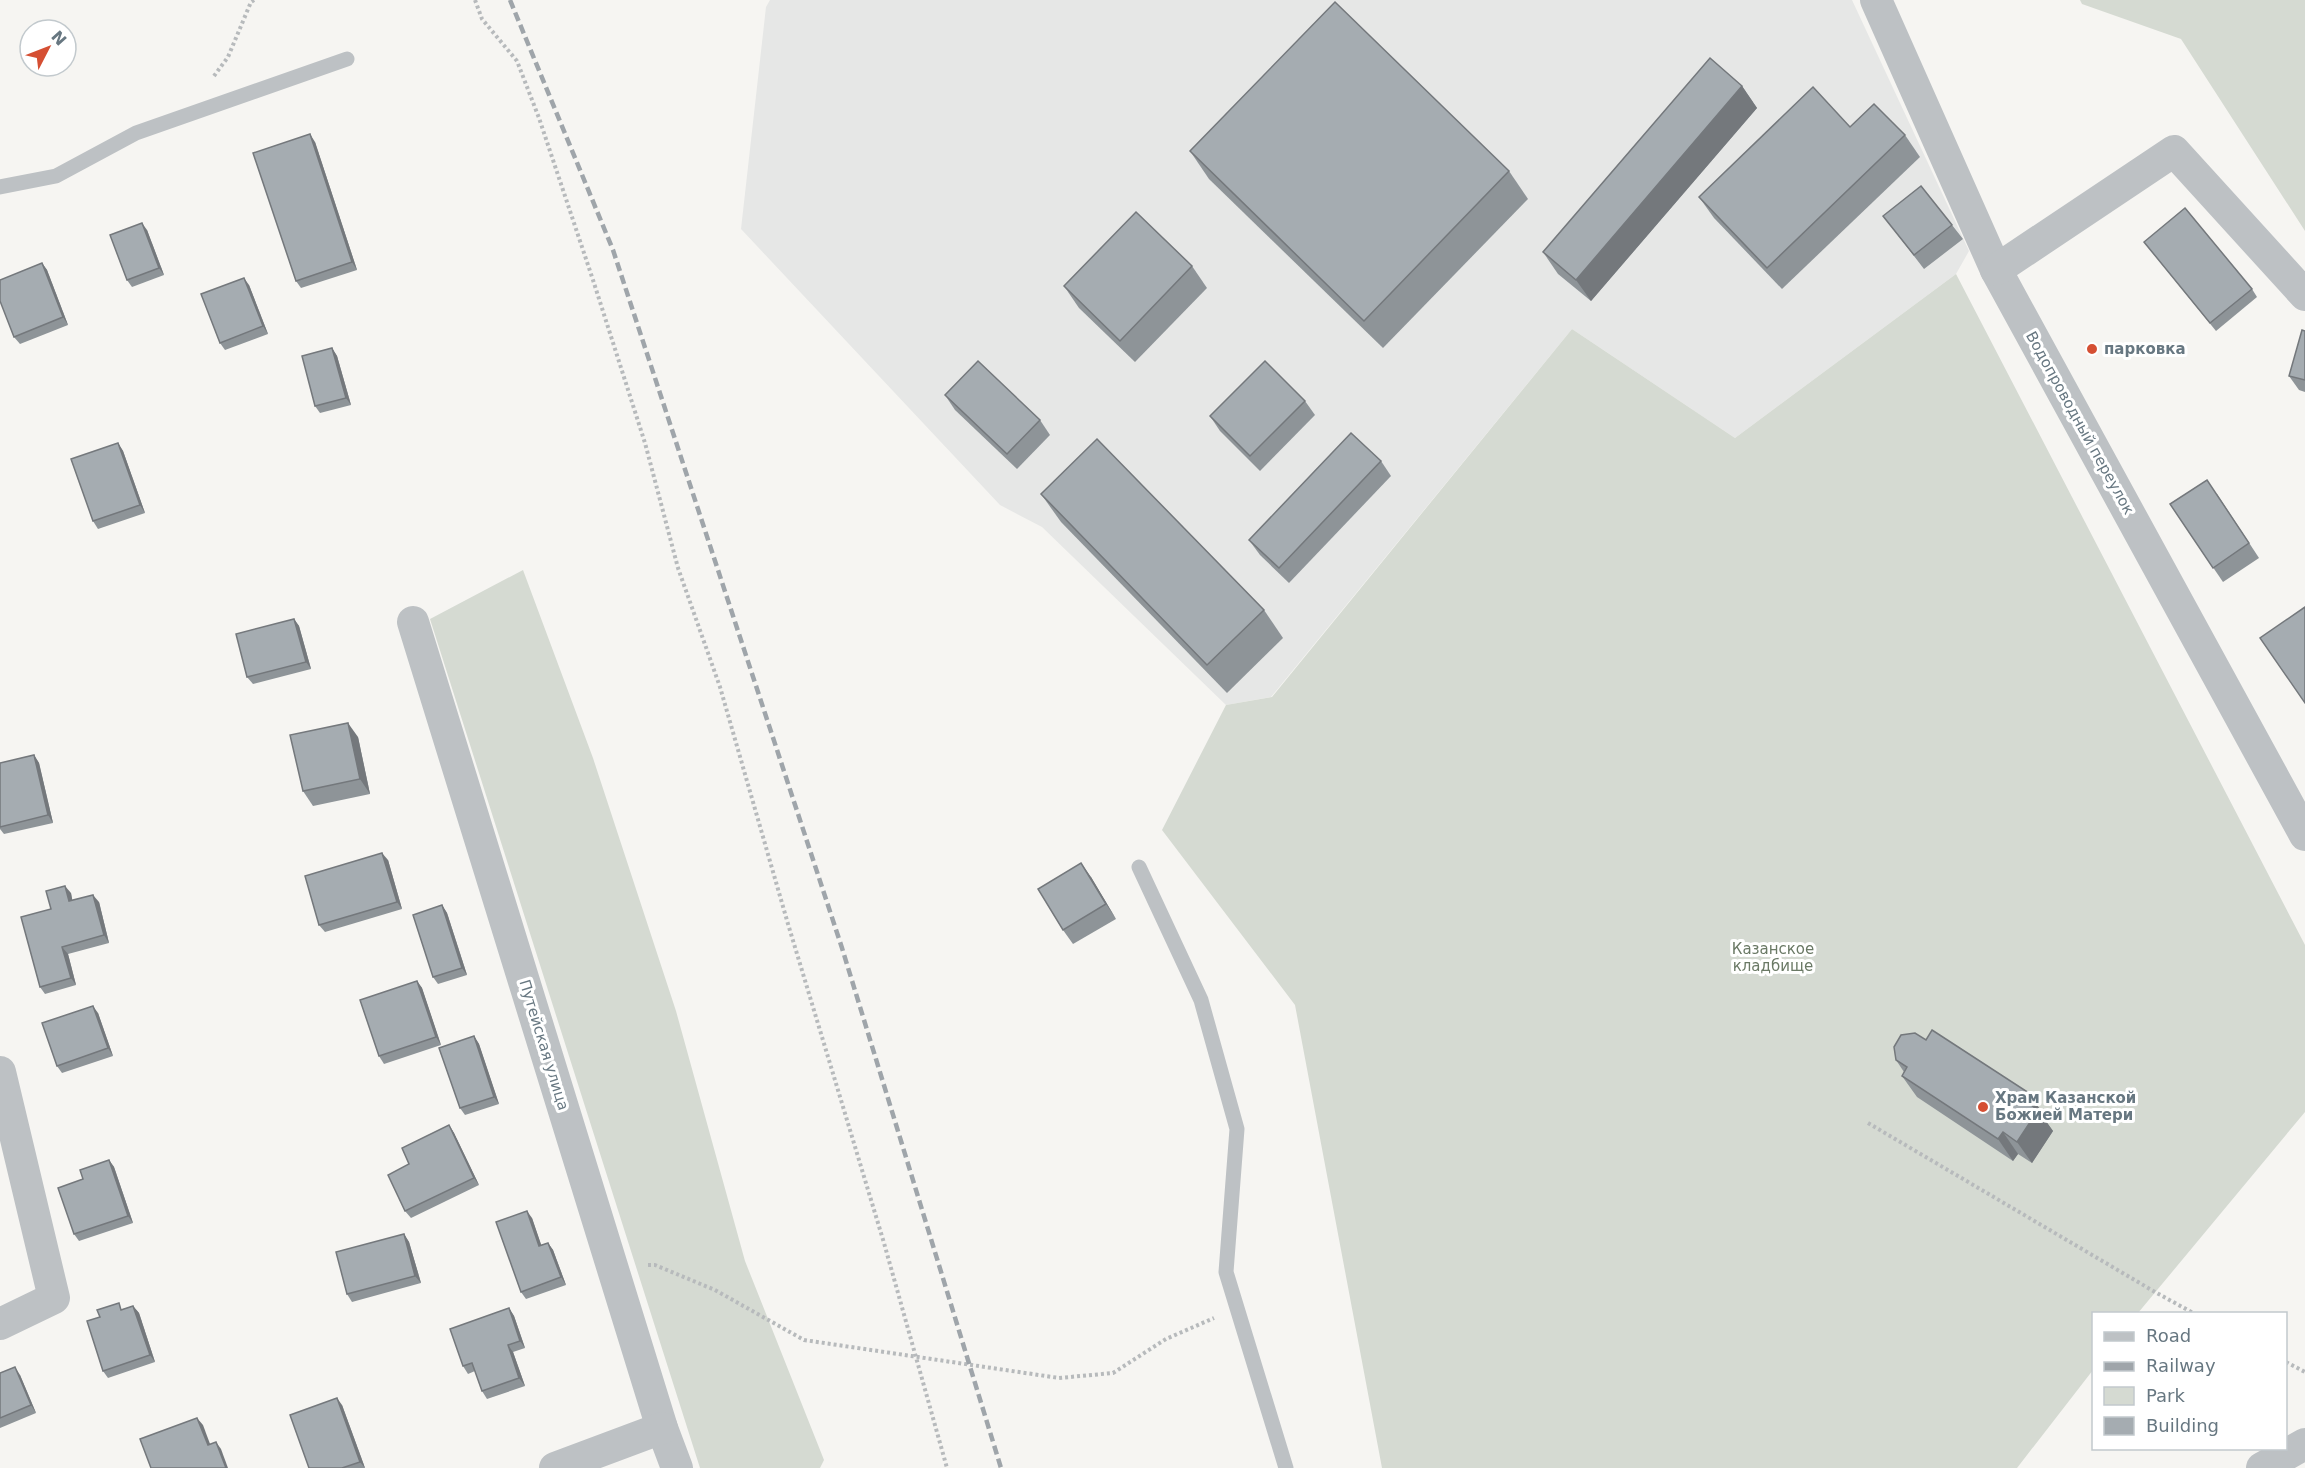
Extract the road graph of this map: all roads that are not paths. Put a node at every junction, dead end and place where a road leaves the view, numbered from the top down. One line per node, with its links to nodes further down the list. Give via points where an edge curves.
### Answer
1 (1876, 0): 4 (street, Водопроводный переулок)
2 (347, 59): 3 (lane, via 136,133 56,176)
3 (0, 187)
4 (1996, 270): 5 (street, via 2174,151); 7 (street, Водопроводный переулок)
5 (2305, 295)
6 (413, 622): 11 (street, Путейская улица)
7 (2305, 834)
8 (1139, 867): 15 (lane, via 1201,1000 1237,1129 1226,1272)
9 (0, 1072): 10 (street, via 54,1298)
10 (0, 1324)
11 (662, 1428): 13 (street); 14 (street, Путейская улица)
12 (2305, 1444): 16 (street)
13 (555, 1468)
14 (677, 1468)
15 (1286, 1468)
16 (2262, 1468)

